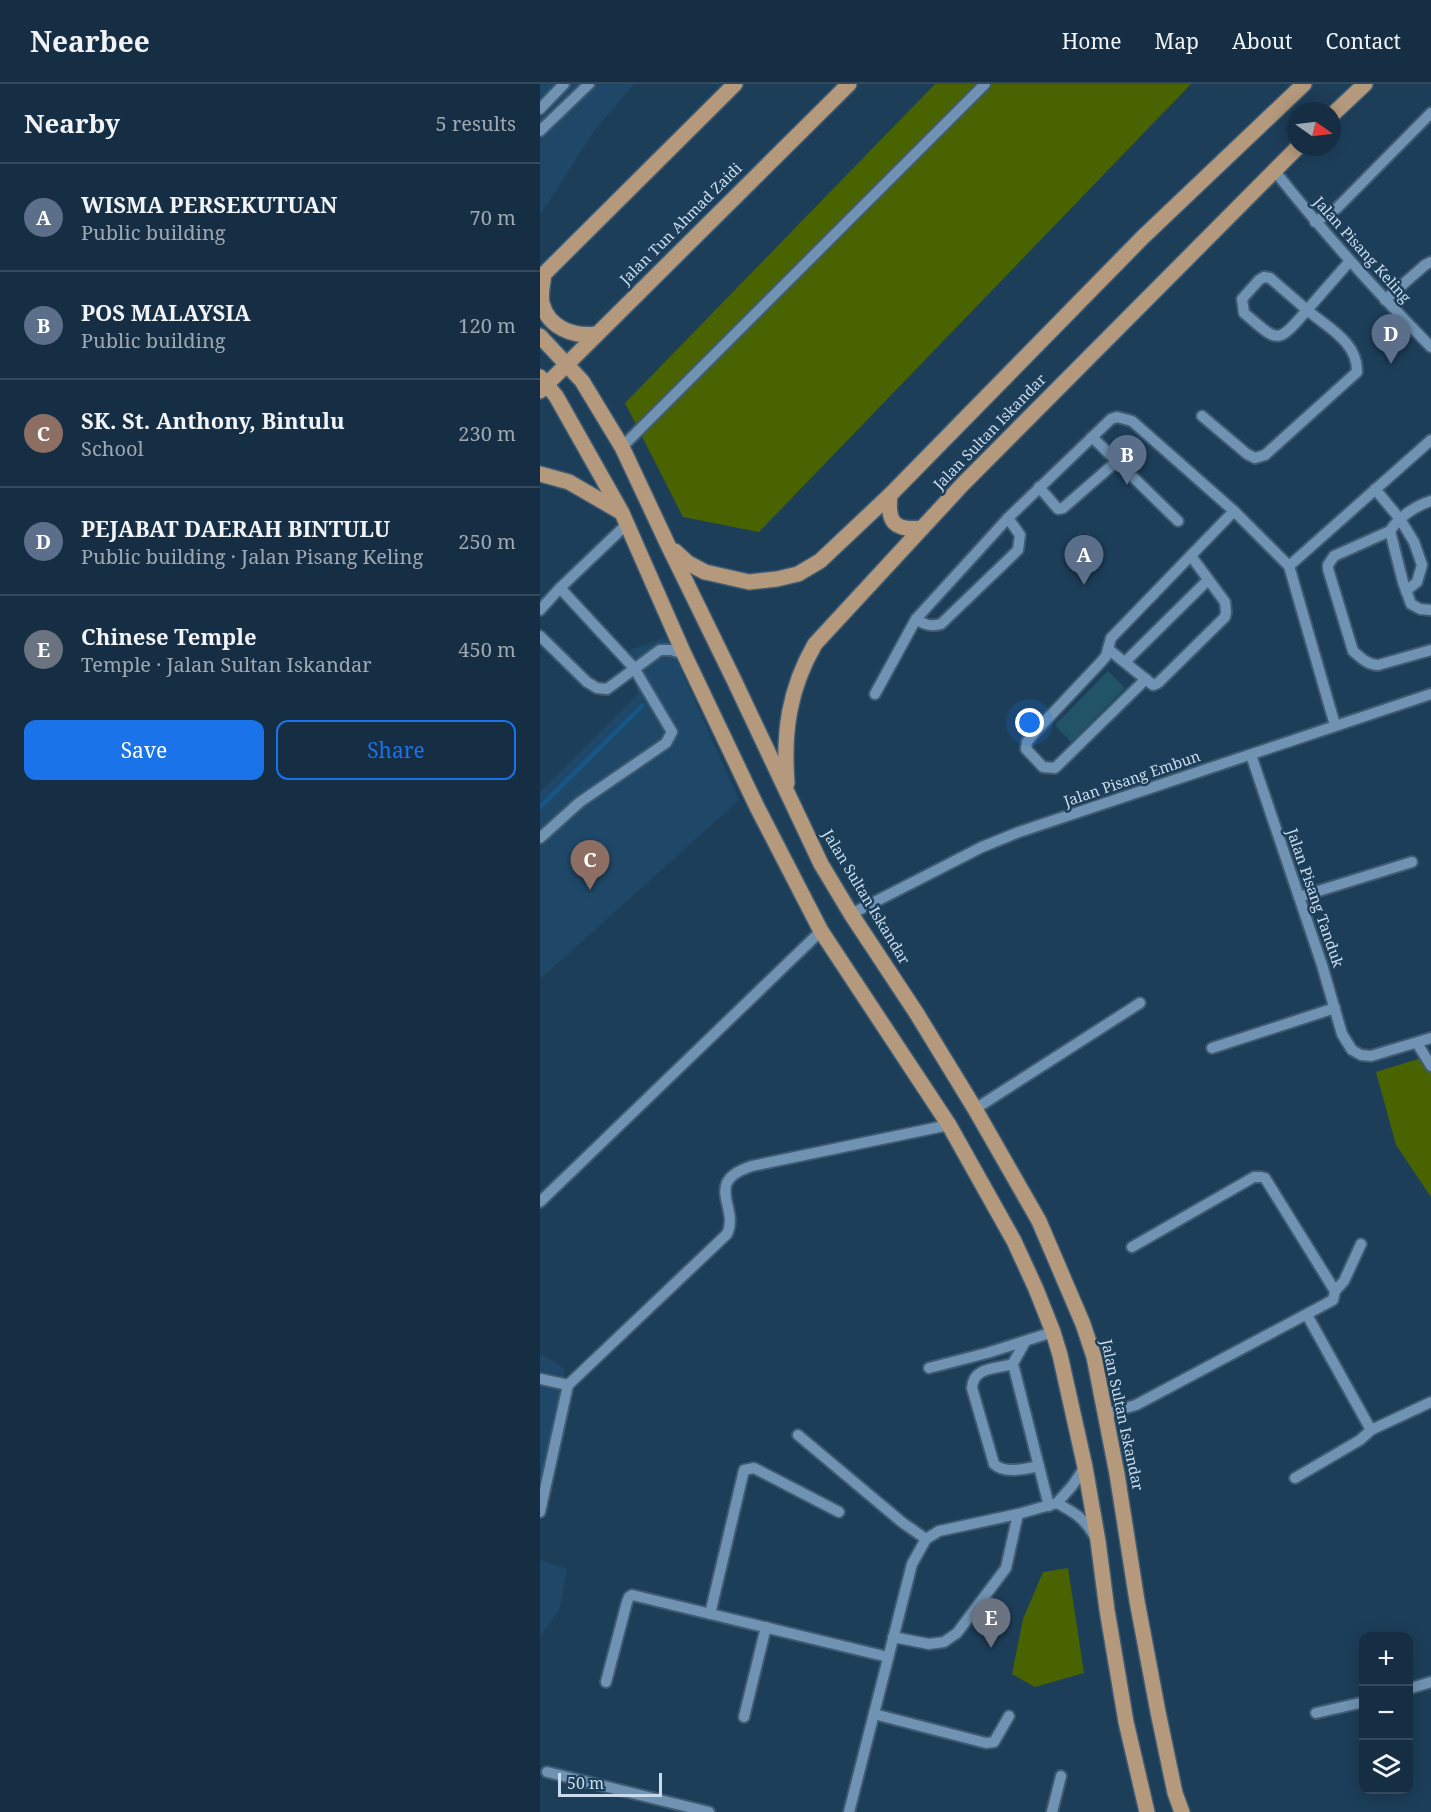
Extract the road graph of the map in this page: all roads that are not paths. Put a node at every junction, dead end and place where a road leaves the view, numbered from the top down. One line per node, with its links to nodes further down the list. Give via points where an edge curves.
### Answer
1 (564, 84): 9 (street)
2 (589, 84): 11 (street)
3 (735, 84): 17 (main road)
4 (849, 84): 20 (main road, Jalan Tun Ahmad Zaidi)
5 (985, 84): 28 (street)
6 (1304, 84): 33 (main road, via 1143,237)
7 (1365, 84): 8 (main road)
8 (1341, 107)
9 (540, 109)
10 (1431, 113): 14 (street, via 1337,208)
11 (541, 129)
12 (1289, 156): 13 (main road, Jalan Sultan Iskandar)
13 (1274, 170): 14 (street, Jalan Pisang Keling); 40 (main road, Jalan Sultan Iskandar)
14 (1316, 222): 15 (street, Jalan Pisang Keling)
15 (1350, 261): 18 (street, Jalan Pisang Keling); 19 (street)
16 (1431, 262): 18 (street)
17 (541, 276): 20 (main road, via 542,301 549,318 570,333)
18 (1385, 300): 22 (street, Jalan Pisang Keling)
19 (1307, 310): 19 (street, via 1280,337 1270,335 1244,313 1242,298 1259,280 1270,278); 25 (street, via 1350,345 1357,360 1357,372 1265,455 1255,458)
20 (596, 334): 23 (main road, Jalan Tun Ahmad Zaidi)
21 (540, 336): 23 (main road)
22 (1431, 347)
23 (566, 364): 24 (main road, Jalan Tun Ahmad Zaidi); 28 (main road, via 582,381)
24 (542, 384): 37 (main road, via 556,396)
25 (1202, 416)
26 (1092, 437): 29 (street); 31 (street); 35 (street, via 1112,419 1132,421)
27 (1431, 440): 32 (street)
28 (622, 447): 42 (main road)
29 (1117, 461): 31 (street, via 1063,508 1058,509); 39 (street)
30 (540, 474): 37 (main road, via 569,482)
31 (1039, 487): 36 (street)
32 (1375, 489): 38 (street); 44 (street)
33 (890, 495): 40 (main road, via 888,511 897,525 907,530); 42 (main road, via 820,561 798,574 777,579 749,582 705,572 688,563)
34 (1431, 501): 38 (street)
35 (1234, 512): 43 (street); 44 (street)
36 (1008, 518): 50 (street); 50 (street, via 1020,535 1018,550 941,624 933,626)
37 (624, 519): 46 (street); 54 (main road)
38 (1400, 519): 41 (street); 47 (street, via 1422,565 1417,582)
39 (1178, 521)
40 (922, 528): 62 (main road, Jalan Sultan Iskandar, via 815,644 803,665 785,733)
41 (1390, 531): 47 (street); 53 (street, via 1334,556 1329,565 1353,651 1374,665)
42 (667, 543): 62 (main road)
43 (1191, 556): 45 (street); 52 (street, via 1111,638)
44 (1289, 566): 60 (street)
45 (1208, 580): 55 (street); 57 (street, via 1225,602 1225,616 1158,683 1153,685)
46 (560, 588): 48 (street); 56 (street)
47 (1406, 591): 49 (street, via 1414,608)
48 (540, 610)
49 (1431, 610)
50 (916, 619): 58 (street)
51 (540, 636): 56 (street, via 597,687 607,688)
52 (1108, 649): 55 (street); 57 (street, via 1101,662 1027,742 1026,749 1043,767 1054,768)
53 (1431, 650)
54 (684, 654): 56 (street, via 660,650); 67 (main road)
55 (1125, 662): 57 (street)
56 (634, 668): 63 (street, via 672,732 670,738 580,802)
57 (1146, 679)
58 (875, 694)
59 (1431, 694): 60 (street, Jalan Pisang Embun)
60 (1335, 725): 61 (street, Jalan Pisang Embun)
61 (1251, 755): 65 (street, Jalan Pisang Tanduk); 66 (street, Jalan Pisang Embun, via 982,847)
62 (788, 795): 66 (main road, Jalan Sultan Iskandar, via 821,864)
63 (540, 838)
64 (1412, 862): 65 (street)
65 (1299, 897): 69 (street, Jalan Pisang Tanduk)
66 (851, 914): 74 (main road, Jalan Sultan Iskandar)
67 (821, 931): 75 (main road); 76 (street)
68 (1140, 1003): 74 (street)
69 (1335, 1008): 71 (street, Jalan Pisang Tanduk, via 1342,1034 1352,1050 1361,1055 1371,1056); 72 (street)
70 (1431, 1038): 71 (street)
71 (1417, 1043): 73 (street)
72 (1212, 1048)
73 (1431, 1066)
74 (975, 1109): 89 (main road, Jalan Sultan Iskandar, via 1039,1221 1083,1324)
75 (950, 1125): 81 (main road, via 1014,1241); 87 (street, via 737,1171 728,1179 726,1189 727,1234)
76 (540, 1202)
77 (1361, 1244): 79 (street, via 1344,1281)
78 (1132, 1247): 79 (street, via 1254,1177 1262,1177)
79 (1335, 1291): 80 (street, via 1333,1299)
80 (1307, 1315): 89 (street, via 1136,1405); 90 (street)
81 (1053, 1332): 82 (street); 93 (main road)
82 (1025, 1342): 83 (street); 84 (street)
83 (1012, 1365): 92 (street); 92 (street, via 980,1372 972,1388 994,1464 1006,1470)
84 (929, 1368)
85 (540, 1369): 86 (street)
86 (540, 1381): 87 (street)
87 (568, 1385): 96 (street)
88 (1431, 1402): 90 (street)
89 (1105, 1414): 119 (main road, Jalan Sultan Iskandar, via 1158,1712)
90 (1371, 1430): 94 (street)
91 (798, 1435): 99 (street)
92 (1039, 1466): 95 (street)
93 (1085, 1467): 95 (street); 100 (main road)
94 (1296, 1478)
95 (1053, 1504): 98 (street); 100 (street, via 1086,1522)
96 (540, 1512)
97 (839, 1512): 101 (street, via 754,1468 744,1470)
98 (1018, 1514): 99 (street, via 939,1531); 103 (street, via 1006,1568 957,1633 944,1642 929,1644)
99 (926, 1539): 103 (street, via 912,1564)
100 (1098, 1541): 118 (main road, via 1124,1711)
101 (710, 1614): 102 (street); 105 (street, via 631,1595)
102 (766, 1628): 104 (street); 112 (street)
103 (893, 1637): 104 (street)
104 (888, 1657): 110 (street)
105 (606, 1682)
106 (1431, 1682): 107 (street)
107 (1413, 1687)
108 (1359, 1703): 109 (street)
109 (1316, 1713)
110 (874, 1714): 111 (street, via 986,1743 994,1742); 116 (street)
111 (1010, 1716)
112 (744, 1717)
113 (547, 1772): 115 (street)
114 (1061, 1776): 117 (street)
115 (709, 1812)
116 (849, 1812)
117 (1052, 1812)
118 (1147, 1812)
119 (1182, 1812)

